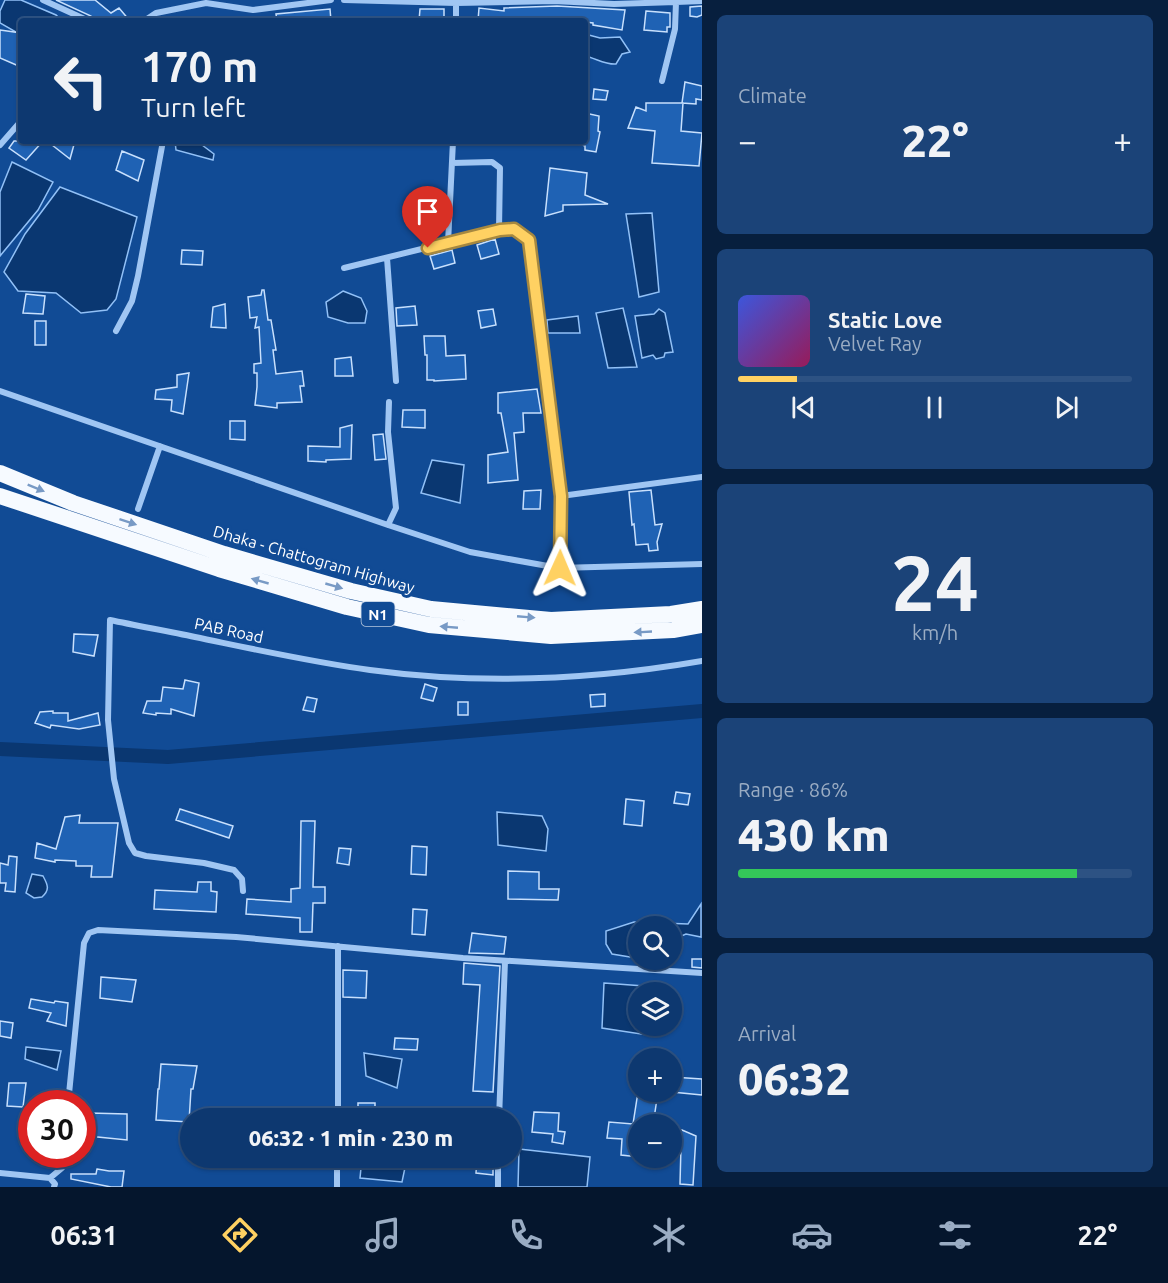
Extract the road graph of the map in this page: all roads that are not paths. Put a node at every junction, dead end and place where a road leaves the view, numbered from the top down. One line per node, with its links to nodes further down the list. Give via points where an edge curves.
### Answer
1 (43, 0): 10 (street)
2 (262, 0): 9 (street)
3 (332, 0): 9 (street)
4 (344, 0): 8 (street)
5 (701, 0): 7 (street)
6 (499, 1): 7 (street); 8 (street)
7 (676, 2): 13 (street, via 675,29)
8 (456, 3): 12 (street)
9 (261, 9): 11 (street, via 206,3)
10 (82, 18)
11 (148, 18)
12 (456, 18)
13 (662, 81)
14 (18, 124): 17 (street)
15 (162, 144): 23 (street, via 132,301)
16 (453, 144): 18 (street)
17 (0, 145)
18 (452, 163): 19 (street, via 492,162 500,168); 20 (street)
19 (500, 230): 20 (street); 31 (street, via 514,229 529,240)
20 (448, 243): 21 (street)
21 (387, 258): 22 (street); 24 (street)
22 (344, 268)
23 (116, 331)
24 (396, 381)
25 (0, 391): 27 (street)
26 (389, 402): 33 (street, via 396,508)
27 (160, 446): 32 (street); 33 (street)
28 (0, 473): 36 (highway, Dhaka - Chattogram Highway / N1, one-way to 36, via 73,503 224,554 351,591 431,609 551,620)
29 (702, 477): 31 (street)
30 (0, 496): 37 (highway, Dhaka - Chattogram Highway / N1, one-way to 30, via 551,636 429,625 347,607 219,569)
31 (561, 496): 35 (street)
32 (138, 509)
33 (388, 525): 35 (street, via 470,552)
34 (702, 564): 35 (street)
35 (560, 568)
36 (702, 609)
37 (702, 625)
38 (702, 661): 39 (street, PAB Road, via 629,673 551,678 431,676 298,659 110,620 108,720 114,779 129,843 135,853 146,856 234,870 242,879)
39 (243, 891)
40 (338, 946): 41 (street); 43 (street, via 236,937 98,930 89,933 84,943); 44 (street)
41 (505, 961): 42 (street); 45 (street)
42 (702, 973)
43 (69, 1090)
44 (338, 1108)
45 (499, 1108)
46 (62, 1168): 50 (street)
47 (337, 1168): 52 (street)
48 (498, 1168): 53 (street)
49 (0, 1173): 50 (street)
50 (50, 1178): 51 (street)
51 (54, 1187)
52 (337, 1187)
53 (498, 1187)

